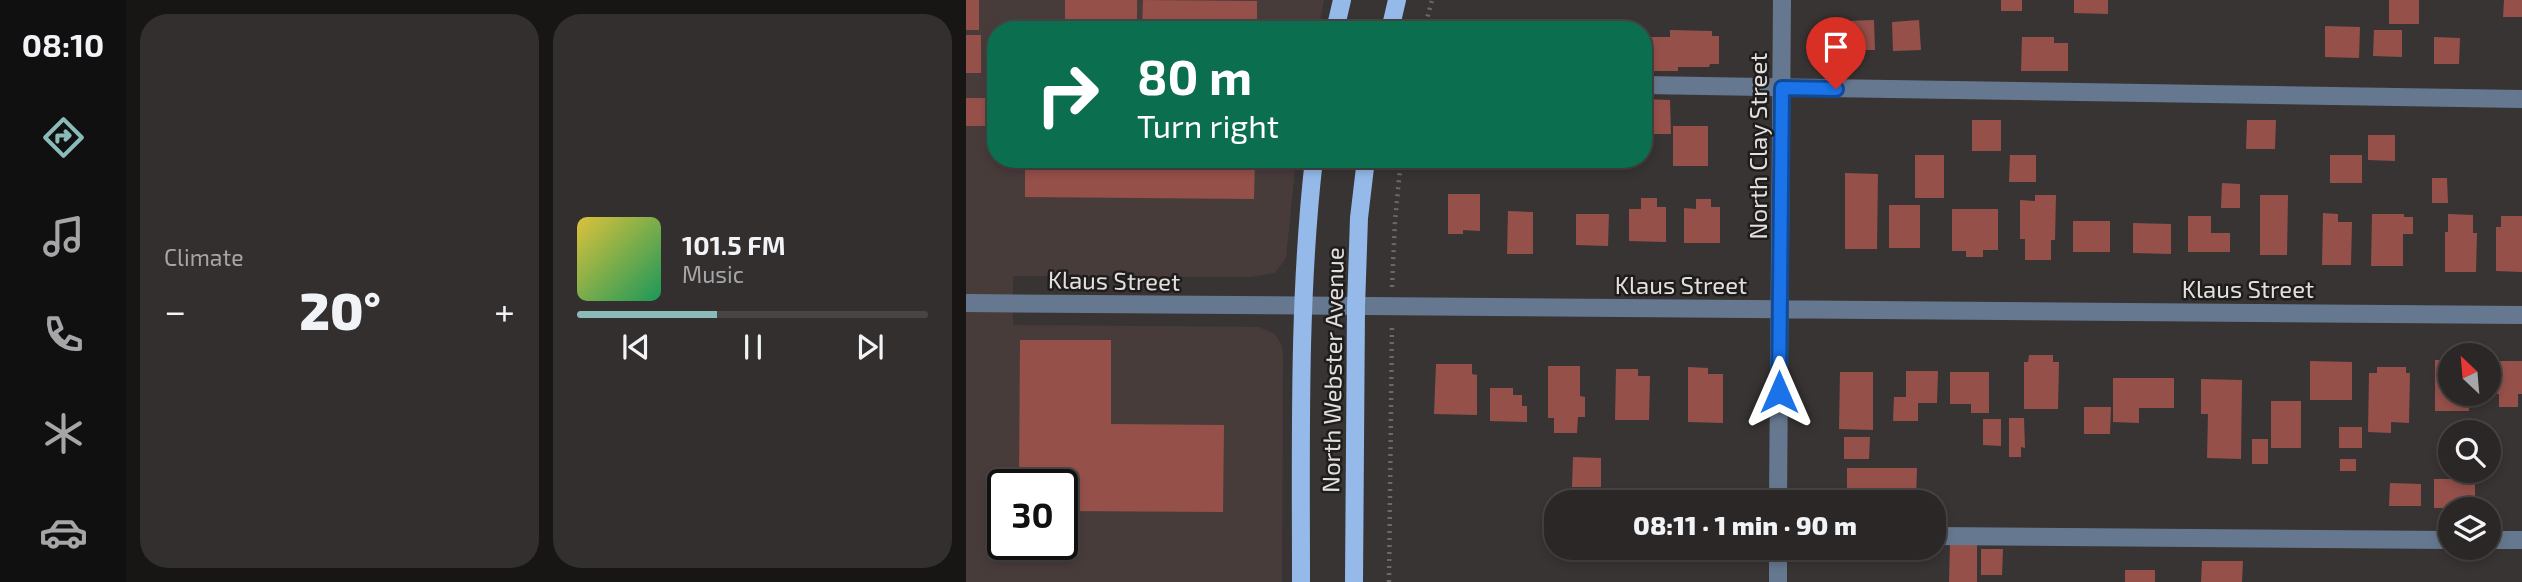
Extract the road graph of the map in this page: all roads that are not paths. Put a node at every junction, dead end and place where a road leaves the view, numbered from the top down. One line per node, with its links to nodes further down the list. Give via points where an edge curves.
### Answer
1 (1342, 0): 4 (main road)
2 (1397, 0): 5 (main road)
3 (1782, 0): 7 (street, North Clay Street)
4 (1337, 21)
5 (1392, 21)
6 (1652, 85): 7 (street)
7 (1782, 88): 8 (street); 14 (street, North Clay Street)
8 (2522, 99)
9 (1313, 168): 12 (main road, North Webster Avenue)
10 (1365, 168): 13 (main road, North Webster Avenue)
11 (966, 303): 12 (street, Klaus Street)
12 (1304, 307): 13 (street, Klaus Street); 22 (main road, North Webster Avenue)
13 (1356, 307): 14 (street, Klaus Street); 23 (main road, North Webster Avenue)
14 (1780, 309): 15 (street, Klaus Street); 16 (street, North Clay Street)
15 (2522, 314)
16 (1779, 490)
17 (1946, 537): 18 (street)
18 (2438, 540)
19 (2501, 540): 20 (street)
20 (2522, 540)
21 (1778, 560): 24 (street)
22 (1301, 582)
23 (1354, 582)
24 (1778, 582)

